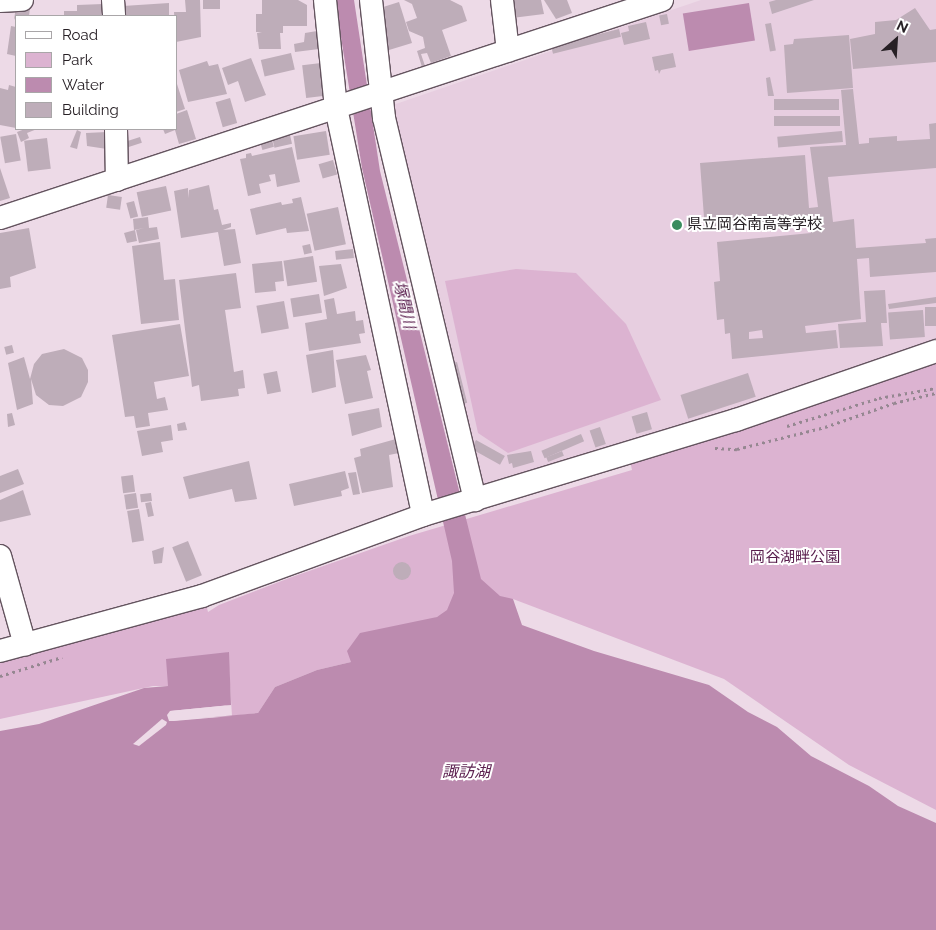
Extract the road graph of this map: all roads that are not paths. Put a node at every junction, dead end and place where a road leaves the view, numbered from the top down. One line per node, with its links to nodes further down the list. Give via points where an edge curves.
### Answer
1 (22, 0): 7 (street)
2 (113, 0): 8 (street)
3 (325, 0): 11 (street)
4 (371, 0): 10 (street)
5 (502, 0): 9 (street)
6 (662, 0): 9 (street)
7 (0, 1)
8 (114, 15)
9 (508, 51): 10 (street)
10 (381, 93): 11 (street); 16 (street, via 384,118)
11 (340, 106): 13 (street); 17 (street)
12 (116, 130): 13 (street)
13 (117, 180): 14 (street)
14 (0, 218)
15 (936, 351): 16 (street, via 736,420)
16 (472, 501): 17 (street)
17 (428, 514): 19 (street, via 202,596)
18 (0, 556): 19 (street)
19 (25, 644): 20 (street)
20 (0, 650)

